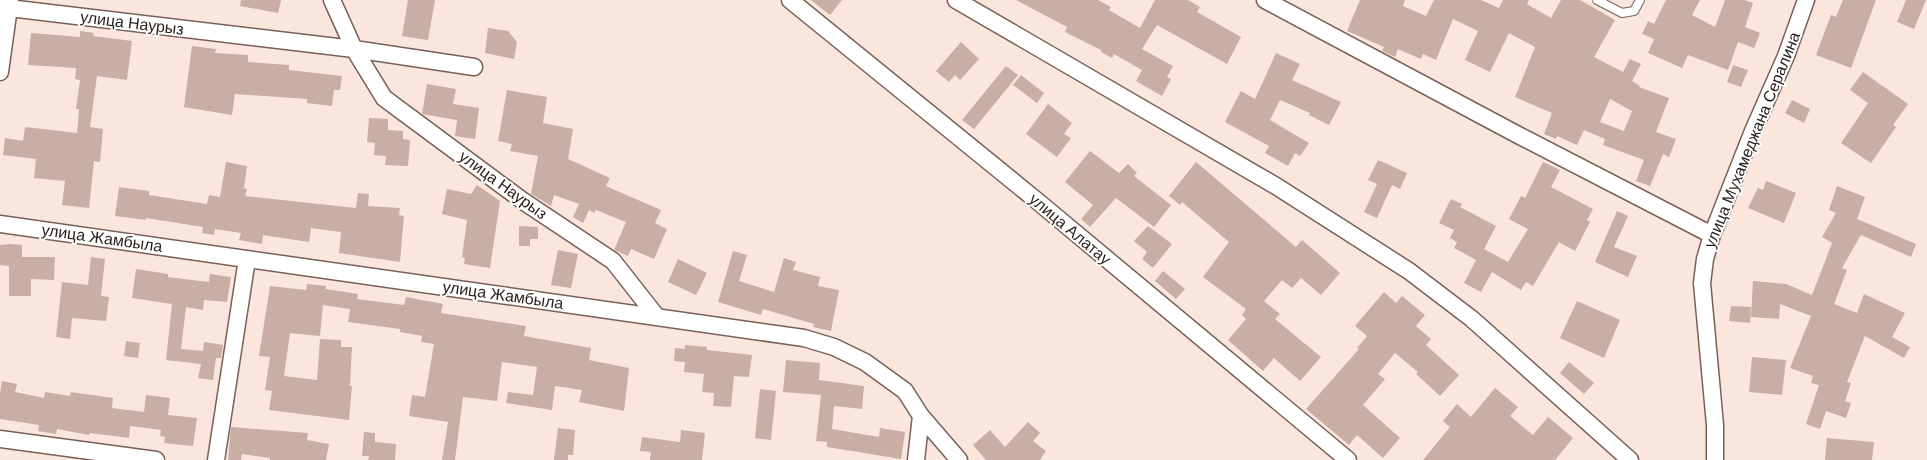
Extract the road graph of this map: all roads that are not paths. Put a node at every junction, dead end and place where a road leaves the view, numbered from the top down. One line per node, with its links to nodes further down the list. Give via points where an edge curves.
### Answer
1 (332, 0): 9 (street)
2 (790, 0): 22 (street, улица Алатау)
3 (956, 0): 23 (street, via 1276,186 1409,271 1472,319)
4 (1265, 0): 13 (street)
5 (1597, 0): 6 (lane, via 1622,13 1634,11)
6 (1640, 0)
7 (1806, 0): 13 (street, улица Мухамеджана Сералина)
8 (6, 5): 9 (street, улица Наурыз); 11 (street)
9 (354, 49): 10 (street, улица Наурыз); 15 (street, улица Наурыз, via 384,98 523,201 613,261)
10 (474, 67)
11 (0, 72)
12 (0, 224): 14 (street, улица Жамбыла)
13 (1712, 235): 24 (street, улица Мухамеджана Сералина, via 1702,283 1715,425)
14 (248, 259): 15 (street, улица Жамбыла); 19 (street)
15 (657, 317): 16 (street, улица Жамбыла, via 804,338 834,346 865,362 904,391)
16 (922, 416): 20 (street); 21 (street, улица Жамбыла)
17 (0, 439): 18 (street)
18 (156, 460)
19 (216, 460)
20 (916, 460)
21 (959, 460)
22 (1348, 460)
23 (1630, 460)
24 (1715, 460)

